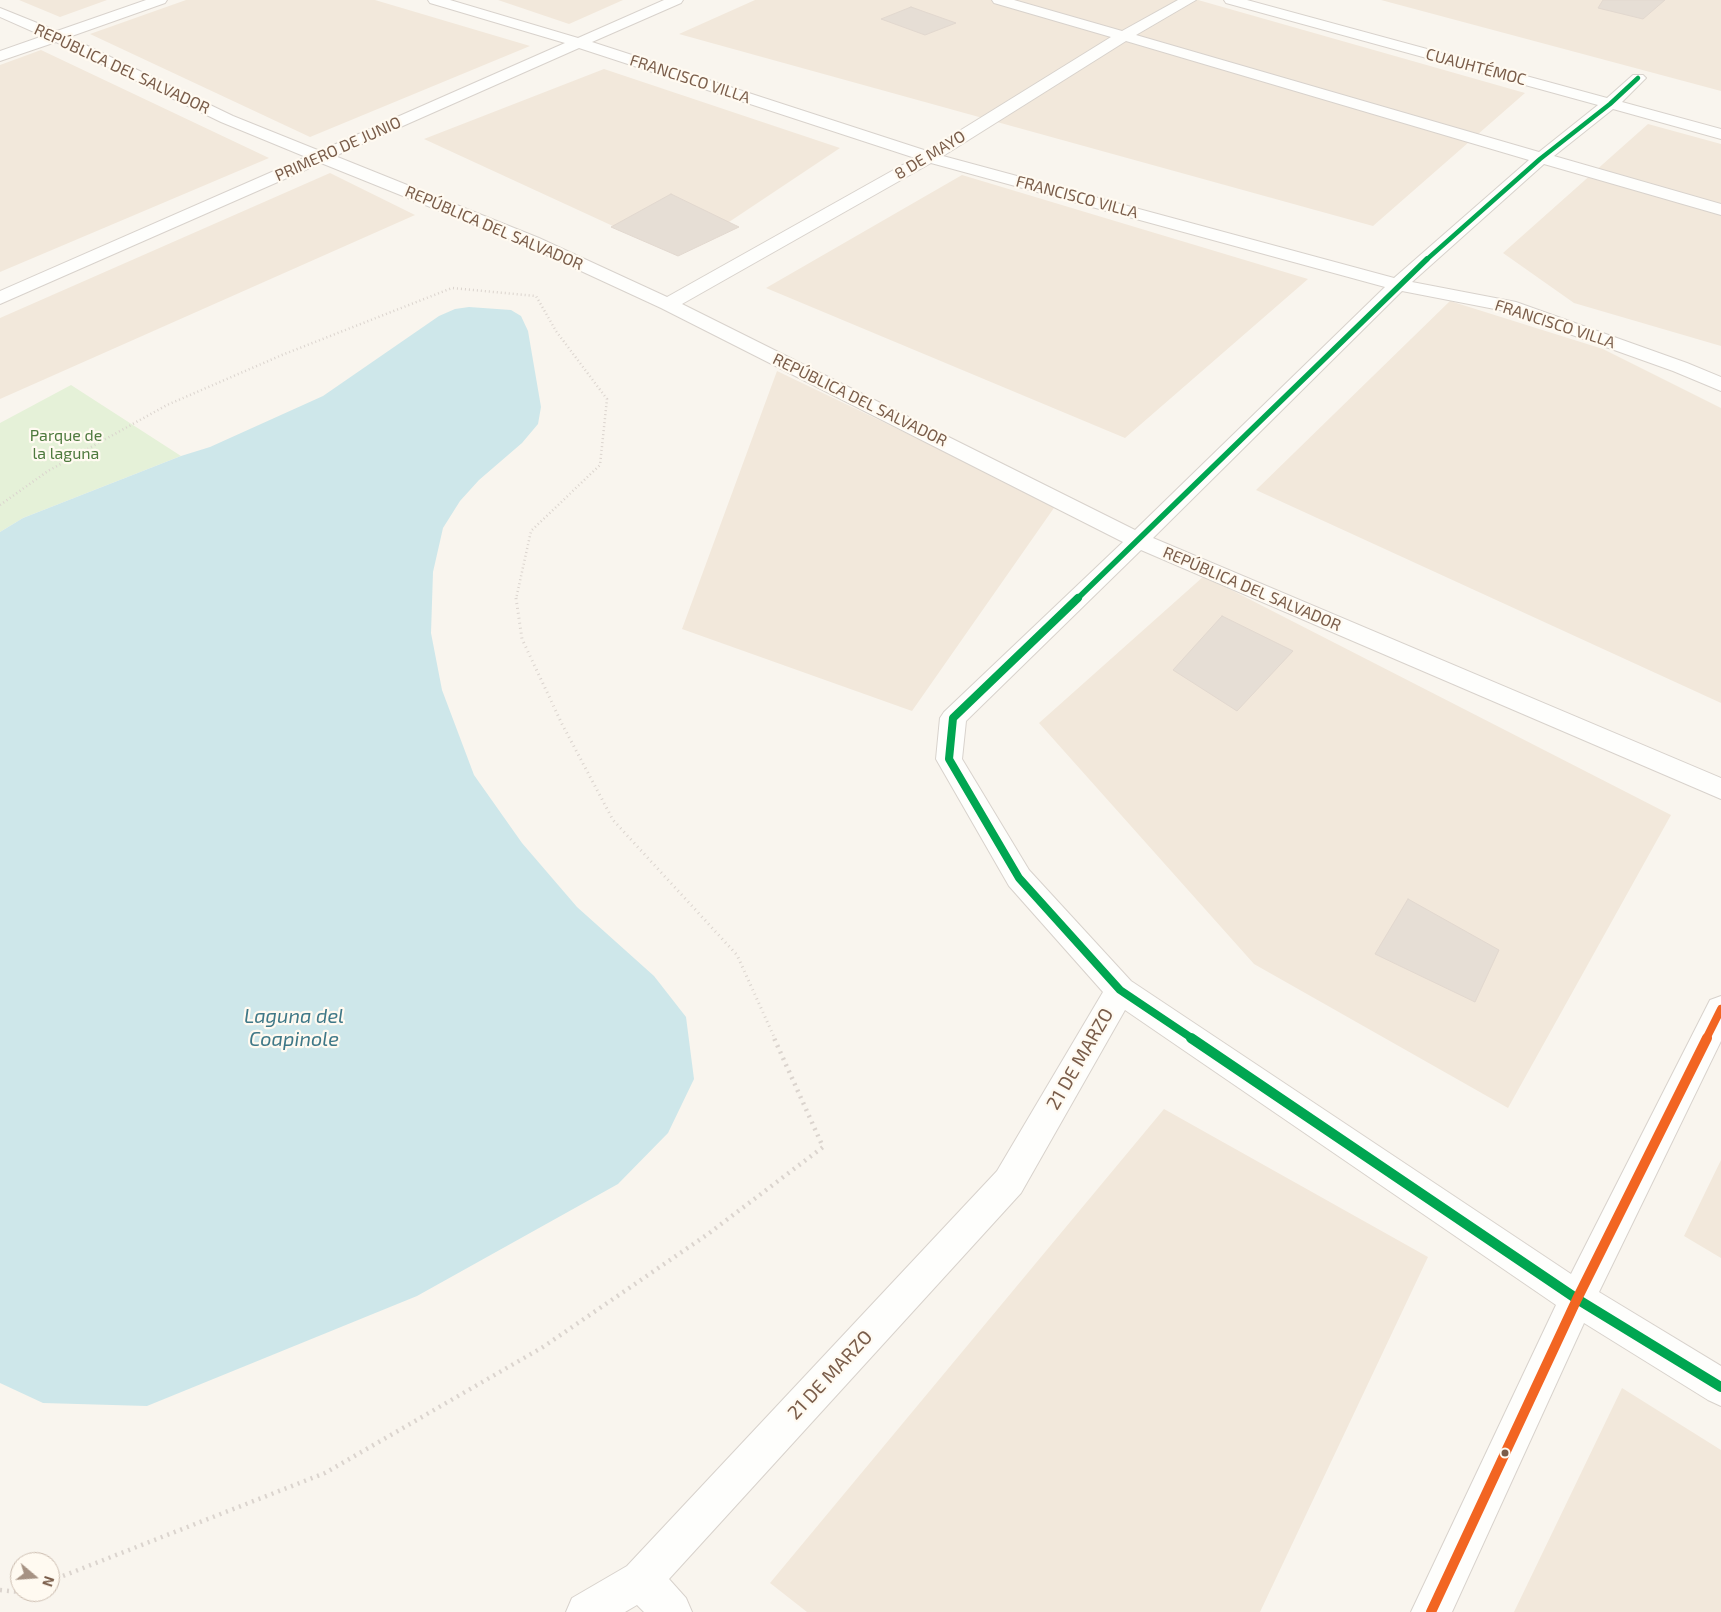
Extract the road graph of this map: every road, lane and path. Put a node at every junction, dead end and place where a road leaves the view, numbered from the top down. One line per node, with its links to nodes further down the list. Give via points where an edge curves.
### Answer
1 (160, 0): 8 (street)
2 (435, 0): 10 (street, FRANCISCO VILLA)
3 (676, 0): 10 (street, PRIMERO DE JUNIO)
4 (999, 0): 9 (street)
5 (1189, 0): 9 (street, 8 DE MAYO)
6 (1231, 0): 13 (street, CUAUHTÉMOC)
7 (0, 12): 8 (street, REPÚBLICA DEL SALVADOR)
8 (56, 36): 11 (street); 15 (street, REPÚBLICA DEL SALVADOR, via 227,119)
9 (1124, 36): 16 (street, 8 DE MAYO); 17 (street)
10 (579, 42): 15 (street, PRIMERO DE JUNIO); 16 (street, FRANCISCO VILLA)
11 (0, 56)
12 (1638, 78): 13 (street, 21 DE MARZO)
13 (1610, 104): 14 (street, CUAUHTÉMOC); 17 (street, 21 DE MARZO)
14 (1721, 134)
15 (322, 157): 20 (street, PRIMERO DE JUNIO); 21 (street, REPÚBLICA DEL SALVADOR, via 533,242)
16 (929, 157): 19 (street, FRANCISCO VILLA); 21 (street, 8 DE MAYO)
17 (1540, 159): 18 (street); 19 (street, 21 DE MARZO)
18 (1721, 210)
19 (1398, 285): 22 (street, FRANCISCO VILLA, via 1509,306 1680,367); 24 (street, 21 DE MARZO)
20 (0, 298)
21 (668, 304): 24 (street, REPÚBLICA DEL SALVADOR)
22 (1721, 385)
23 (0, 505): 30 (path, via 48,471 167,405 282,355 452,288 536,296 556,332 607,399 600,465 532,531 516,597 522,638 562,724 613,820 737,955 823,1148 708,1234 543,1347 325,1473)
24 (1138, 540): 25 (street, REPÚBLICA DEL SALVADOR); 26 (street, 21 DE MARZO, via 954,718 949,759 1019,878)
25 (1721, 789)
26 (1120, 990): 28 (street); 31 (street, 21 DE MARZO, via 1009,1182)
27 (1721, 1009): 28 (street)
28 (1577, 1298): 29 (street); 34 (street)
29 (1721, 1387)
30 (60, 1577)
31 (642, 1580): 32 (street, 21 DE MARZO); 33 (street)
32 (586, 1612)
33 (672, 1612)
34 (1431, 1612)

